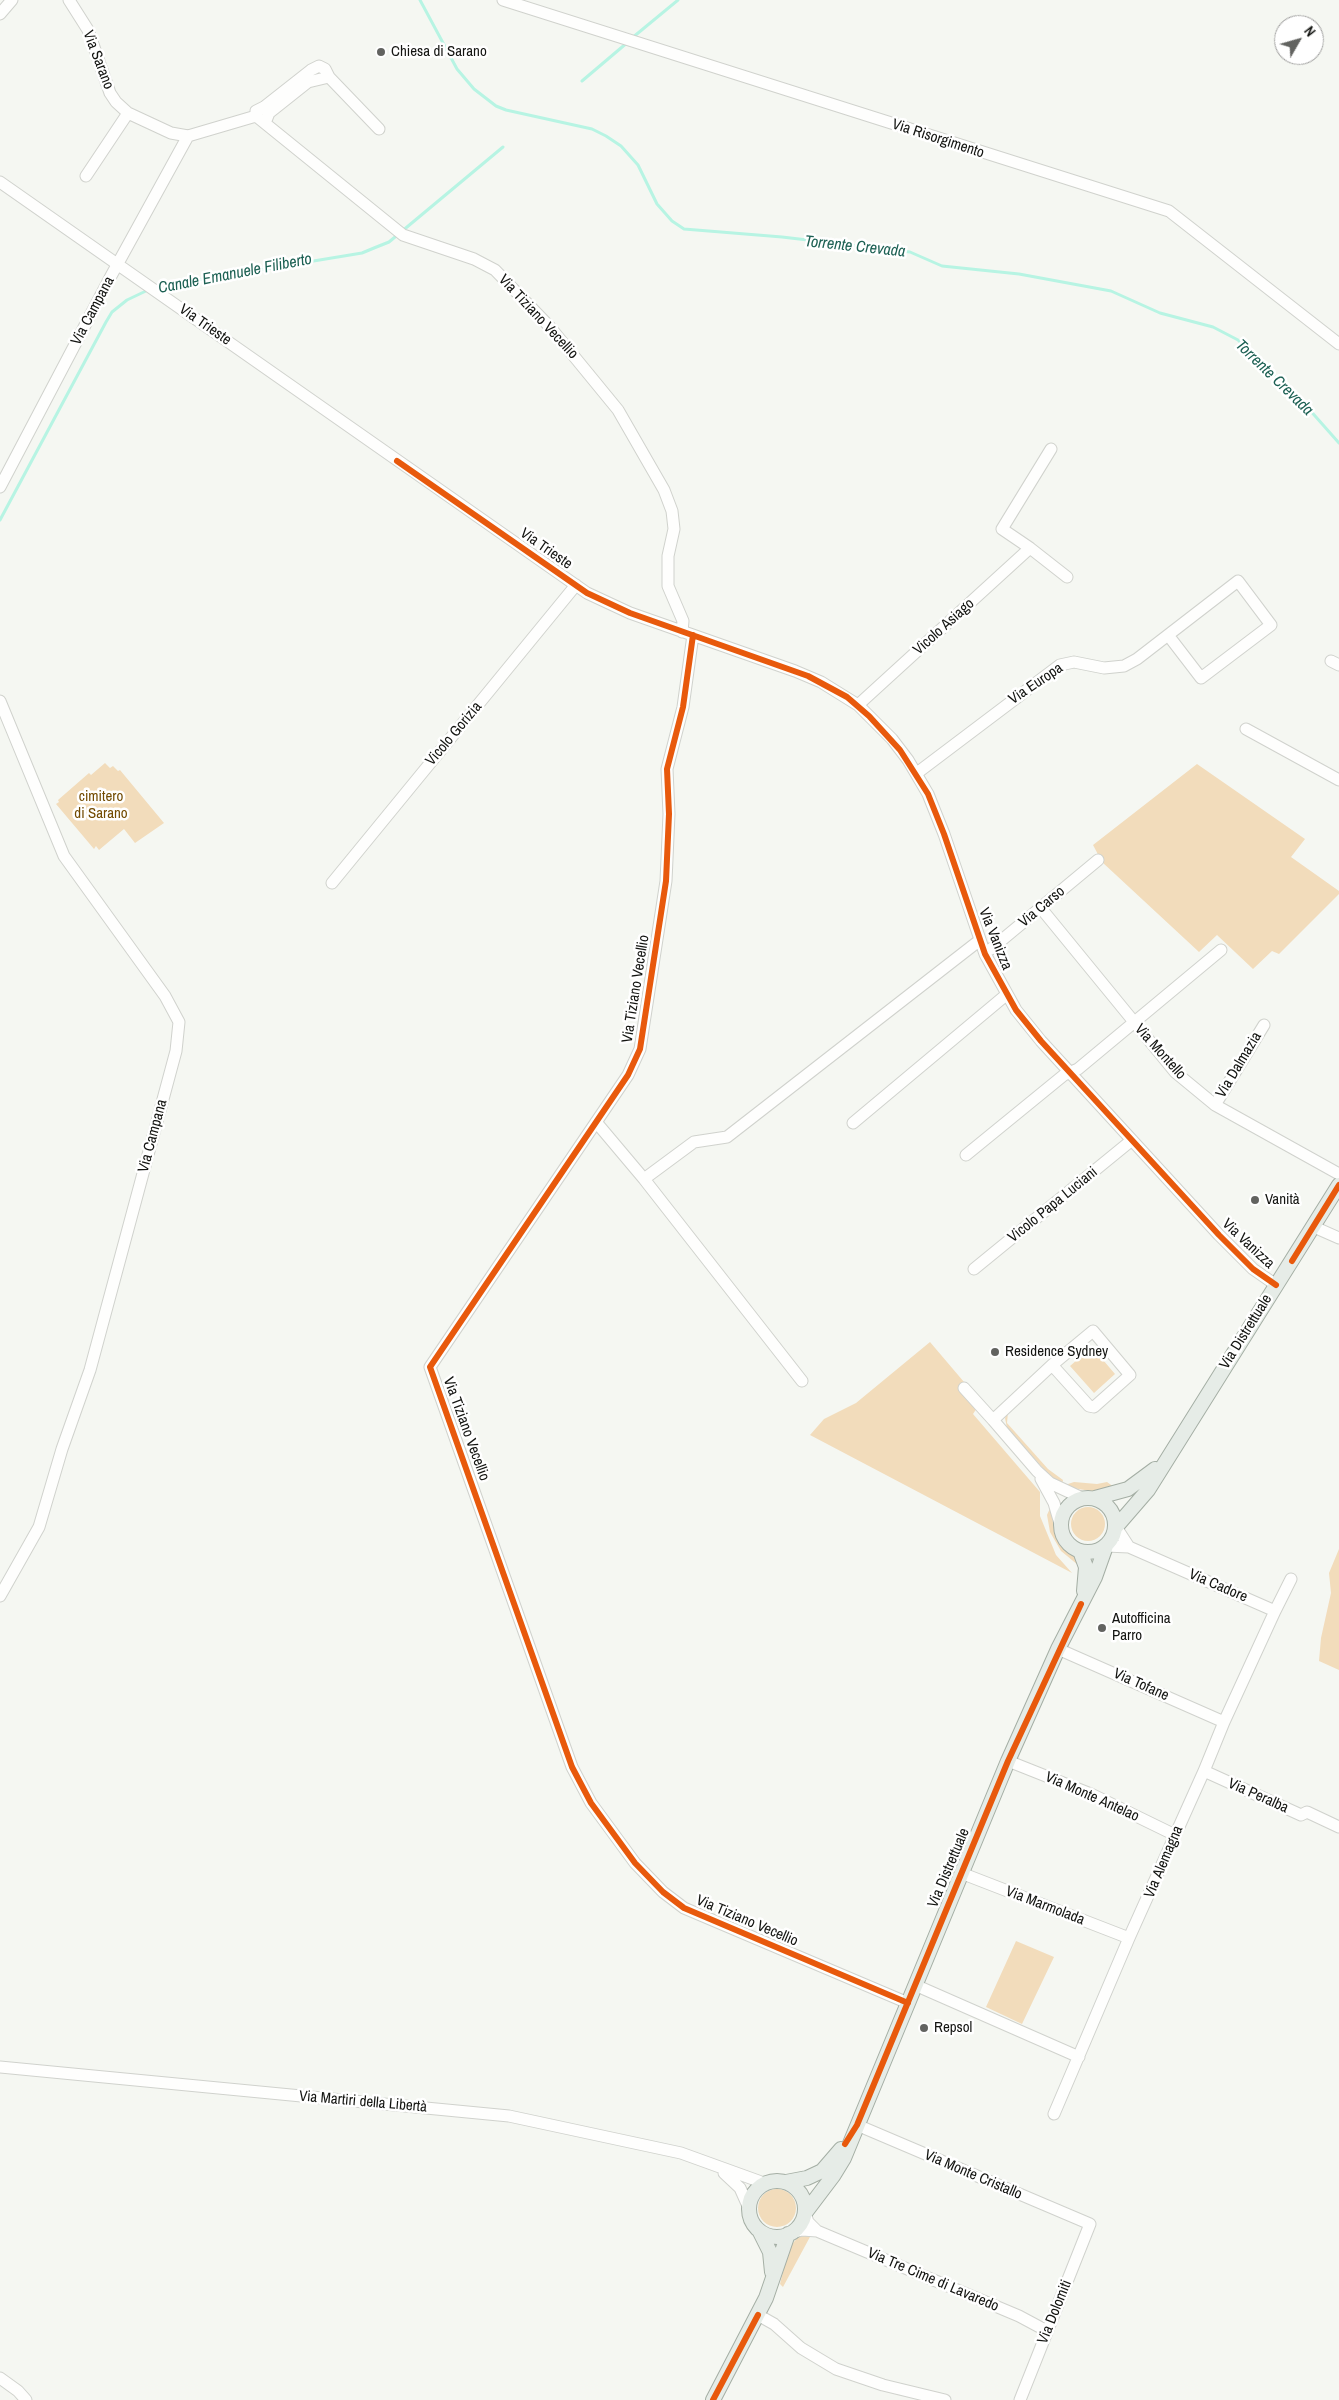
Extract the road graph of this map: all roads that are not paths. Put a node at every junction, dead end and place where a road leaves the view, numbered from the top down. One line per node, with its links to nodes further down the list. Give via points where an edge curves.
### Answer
1 (12, 0): 4 (street)
2 (69, 0): 5 (street, Via Sarano, via 88,30 110,93)
3 (502, 0): 12 (street, Via Risorgimento, via 1169,211)
4 (0, 14)
5 (128, 113): 8 (street, Via Sarano, via 171,134); 9 (street)
6 (260, 120): 7 (street, via 256,111 318,66); 8 (street); 18 (street, Via Tiziano Vecellio, via 400,232 495,270 550,327 618,410 656,475 672,511 674,529 667,579)
7 (379, 129)
8 (188, 136): 11 (street, Via Campana)
9 (86, 176)
10 (0, 182): 11 (street, Via Trieste)
11 (118, 263): 14 (street, Via Campana); 17 (street, Via Trieste)
12 (1339, 344)
13 (1051, 449): 15 (street, via 1002,529)
14 (0, 487)
15 (1030, 548): 16 (street); 21 (street, Vicolo Asiago)
16 (1067, 576)
17 (576, 585): 18 (street, Via Trieste, via 630,614); 26 (street, Vicolo Gorizia)
18 (687, 634): 21 (street, Via Vanizza, via 801,673); 36 (street, Via Tiziano Vecellio, via 683,707 667,769 666,882 640,1049 628,1075)
19 (1168, 635): 19 (street, Via Europa, via 1201,678 1271,625 1238,581); 23 (street, Via Europa, via 1124,666 1104,668 1074,662 1060,665)
20 (0, 701): 60 (street, Via Campana, via 64,856 165,996 179,1022 176,1051 90,1370 62,1448 39,1527)
21 (858, 705): 23 (street, Via Vanizza, via 892,739)
22 (1246, 729): 24 (street)
23 (916, 773): 28 (street, Via Vanizza, via 936,812)
24 (1339, 780)
25 (1098, 860): 27 (street, Via Carso)
26 (332, 883)
27 (1040, 907): 29 (street, Via Carso); 32 (street, Via Montello)
28 (980, 940): 31 (street, Via Vanizza); 41 (street, Via Vanizza, via 727,1137 694,1142)
29 (991, 949)
30 (1221, 950): 32 (street)
31 (1006, 995): 34 (street, Via Vanizza, via 1026,1024); 37 (street)
32 (1133, 1022): 34 (street, via 1078,1069); 35 (street, Via Montello, via 1175,1072)
33 (1264, 1025): 35 (street, Via Dalmazia)
34 (1070, 1072): 38 (street, Via Vanizza); 39 (street)
35 (1215, 1105): 40 (street, Via Montello)
36 (596, 1122): 41 (street); 72 (street, Via Tiziano Vecellio, via 430,1368 572,1767 591,1803 635,1862 663,1892 684,1908)
37 (853, 1122)
38 (1132, 1140): 45 (street, Vicolo Papa Luciani); 46 (street, Via Vanizza, via 1219,1235 1253,1269)
39 (966, 1154)
40 (1339, 1174)
41 (644, 1179): 48 (street)
42 (1339, 1185): 43 (main road, Via Distrettuale)
43 (1314, 1227): 44 (street); 46 (main road, Via Distrettuale)
44 (1339, 1238)
45 (974, 1269)
46 (1276, 1286): 51 (main road, Via Distrettuale)
47 (1052, 1365): 47 (street, via 1094,1408 1130,1375 1093,1331); 50 (street)
48 (802, 1381)
49 (964, 1388): 50 (street)
50 (992, 1420): 52 (street)
51 (1170, 1454): 53 (main road, via 1128,1489); 55 (main road, via 1148,1490)
52 (1036, 1471): 53 (street, via 1059,1489); 54 (street, via 1050,1493)
53 (1089, 1498): 54 (main road, via 1069,1506); 55 (main road, via 1108,1506 1113,1512)
54 (1061, 1527): 58 (main road, via 1067,1542)
55 (1116, 1527): 56 (main road); 57 (street)
56 (1106, 1546): 57 (street, Via Cadore); 58 (main road, via 1089,1552); 61 (main road, Via Distrettuale)
57 (1129, 1547): 62 (street, Via Cadore)
58 (1080, 1551): 61 (main road, via 1086,1567)
59 (1292, 1579): 62 (street)
60 (0, 1596)
61 (1081, 1604): 63 (main road, Via Distrettuale)
62 (1275, 1611): 64 (street, Via Alemagna)
63 (1058, 1649): 64 (street, Via Tofane); 65 (main road, Via Distrettuale)
64 (1224, 1722): 66 (street, Via Alemagna)
65 (1008, 1761): 68 (street, Via Monte Antelao, via 1090,1794); 69 (main road, Via Distrettuale)
66 (1204, 1771): 67 (street, Via Peralba, via 1301,1815 1308,1812); 68 (street, Via Alemagna)
67 (1339, 1828)
68 (1175, 1835): 70 (street, Via Alemagna)
69 (961, 1873): 70 (street, Via Marmolada); 71 (main road, Via Distrettuale)
70 (1129, 1938): 73 (street, Via Alemagna)
71 (915, 1985): 72 (main road, Via Distrettuale); 73 (street)
72 (908, 2003): 76 (main road, Via Distrettuale)
73 (1079, 2057): 75 (street, Via Alemagna)
74 (0, 2067): 77 (street, Via Martiri della Libertà, via 509,2116 681,2153)
75 (1054, 2114)
76 (855, 2129): 78 (main road, Via Distrettuale, via 822,2171); 81 (main road, Via Distrettuale, via 833,2176); 82 (street, Via Monte Cristallo)
77 (719, 2168): 79 (street, Via Martiri della Libertà); 80 (street, via 740,2188)
78 (786, 2182): 79 (main road, Via Distrettuale); 81 (main road, via 801,2194)
79 (764, 2183): 80 (main road, via 756,2189)
80 (748, 2206): 84 (main road, via 751,2220)
81 (804, 2212): 83 (street); 85 (main road, Via Distrettuale, via 802,2222)
82 (1090, 2224): 88 (street, Via Dolomiti)
83 (817, 2231): 85 (street, Via Tre Cime di Lavaredo, via 802,2230); 88 (street, Via Tre Cime di Lavaredo, via 1019,2316)
84 (760, 2232): 85 (main road, via 774,2237); 86 (main road, via 770,2252)
85 (788, 2234): 86 (main road, Via Distrettuale)
86 (773, 2282): 87 (main road, Via Distrettuale)
87 (758, 2315): 91 (main road, Via Distrettuale); 92 (street, via 774,2324 801,2348 836,2369 883,2385)
88 (1047, 2331): 93 (street, Via Dolomiti)
89 (0, 2378): 90 (street)
90 (26, 2400)
91 (712, 2400)
92 (945, 2400)
93 (1020, 2400)

